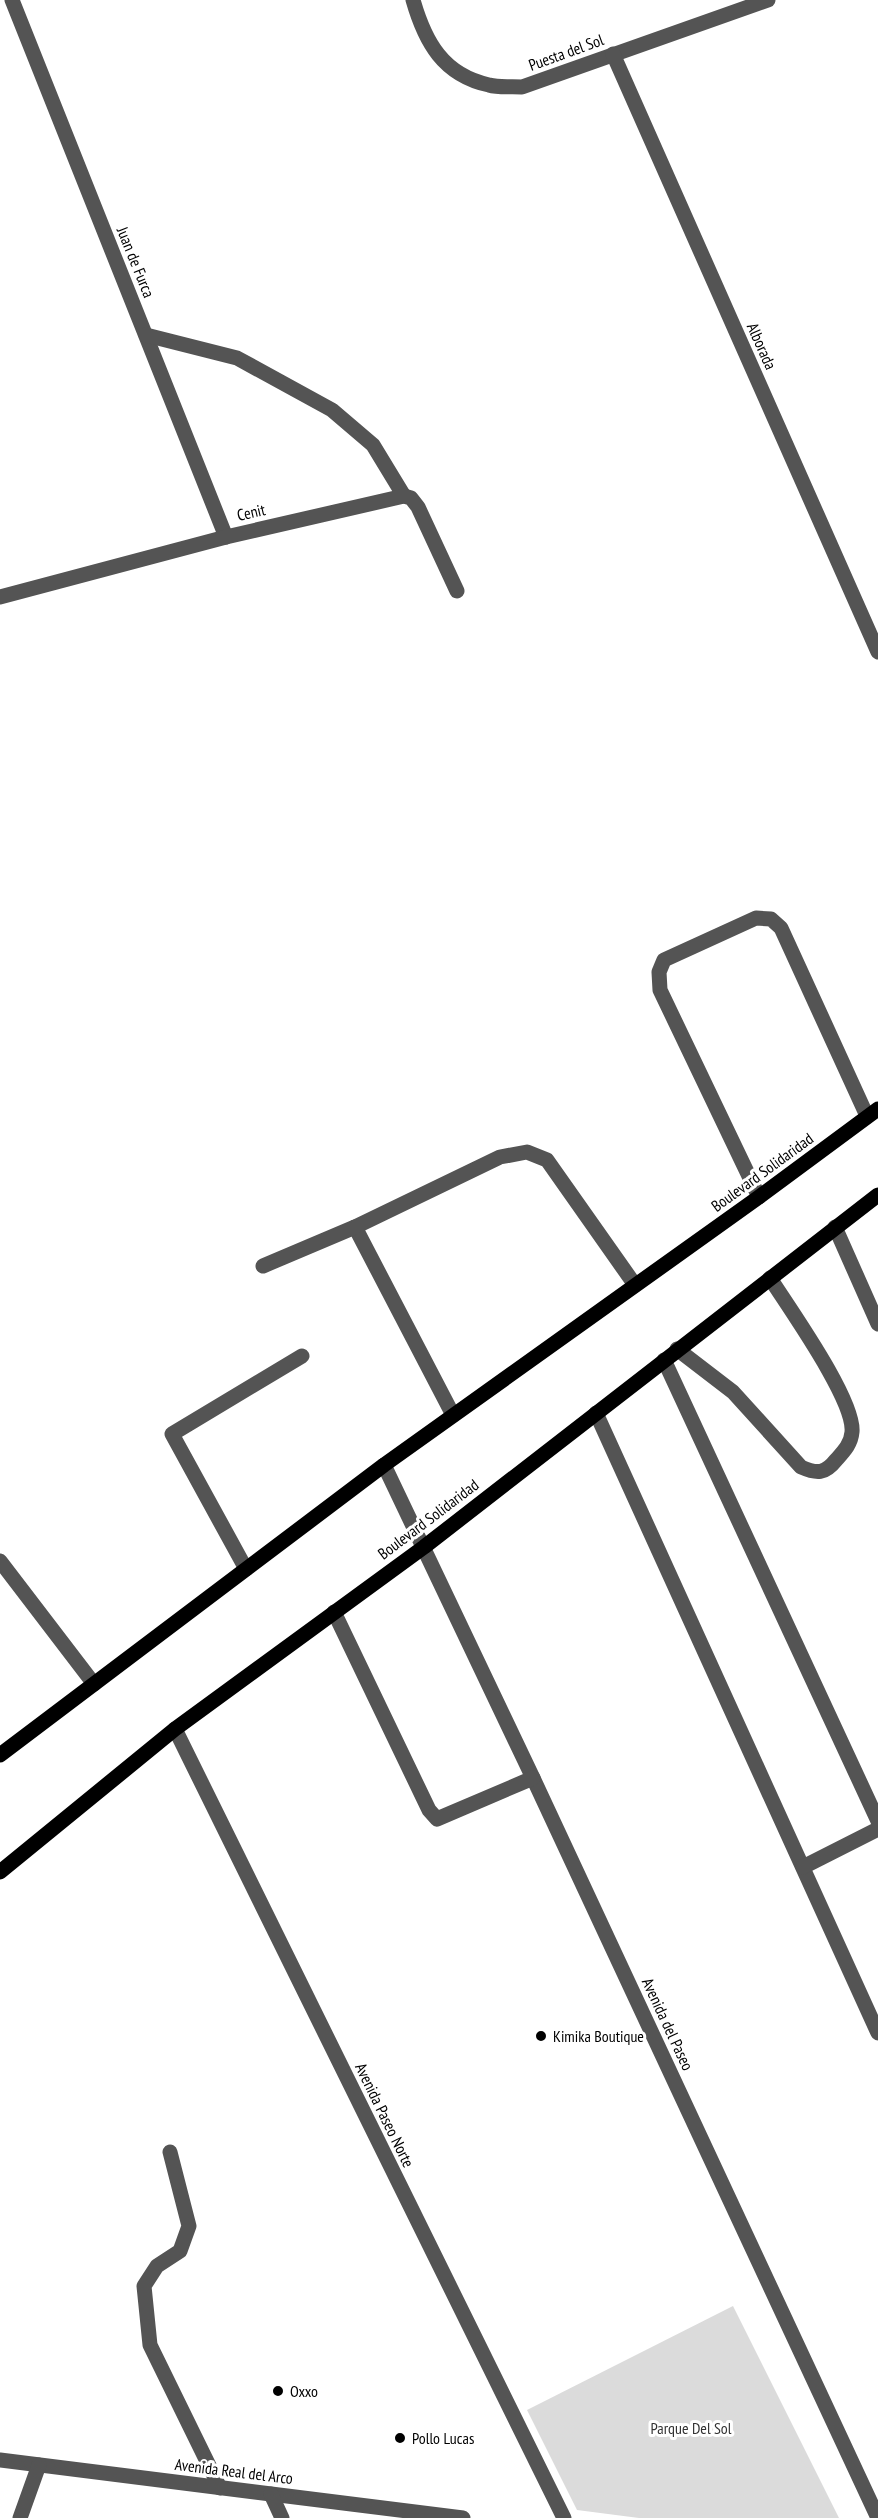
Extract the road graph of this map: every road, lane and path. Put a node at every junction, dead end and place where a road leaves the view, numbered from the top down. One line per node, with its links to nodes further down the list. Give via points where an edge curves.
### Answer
1 (12, 0): 5 (street, Juan de Furca)
2 (413, 0): 4 (street, Puesta del Sol, via 420,25 438,56 461,75 490,86 522,87)
3 (768, 0): 4 (street, Puesta del Sol)
4 (614, 54): 10 (street, Alborada)
5 (146, 335): 6 (street, via 237,358 332,410 373,446); 7 (street, Juan de Furca)
6 (404, 496): 7 (street, Cenit); 8 (street, via 418,507)
7 (226, 537): 9 (street, Cenit)
8 (458, 591)
9 (0, 597)
10 (878, 652)
11 (873, 1112): 13 (main road, Boulevard Solidaridad); 13 (street, via 781,928 771,919 756,918 664,960 659,972 660,990)
12 (878, 1195): 15 (main road, Boulevard Solidaridad)
13 (759, 1197): 18 (main road, Boulevard Solidaridad)
14 (355, 1227): 16 (street); 18 (street, via 500,1157 526,1152 547,1160); 24 (street)
15 (835, 1227): 17 (main road, Boulevard Solidaridad); 19 (street)
16 (263, 1266)
17 (770, 1278): 20 (main road, Boulevard Solidaridad); 20 (street, via 821,1360 852,1424 849,1445 831,1467 815,1473 801,1467 733,1392)
18 (634, 1285): 24 (main road, Boulevard Solidaridad)
19 (878, 1324)
20 (677, 1349): 22 (main road, Boulevard Solidaridad)
21 (302, 1356): 28 (street, via 172,1434)
22 (664, 1360): 23 (main road, Boulevard Solidaridad); 34 (street)
23 (596, 1413): 26 (main road, Boulevard Solidaridad); 36 (street)
24 (453, 1415): 25 (main road, Boulevard Solidaridad)
25 (384, 1465): 26 (street, Avenida del Paseo); 28 (main road, Boulevard Solidaridad)
26 (424, 1547): 29 (main road, Boulevard Solidaridad); 33 (street, Avenida del Paseo)
27 (0, 1561): 30 (street)
28 (246, 1569): 30 (main road, Boulevard Solidaridad)
29 (334, 1612): 31 (main road, Boulevard Solidaridad); 33 (street, via 429,1810 437,1819)
30 (94, 1684): 32 (main road, Boulevard Solidaridad)
31 (175, 1729): 37 (main road, Boulevard Solidaridad); 47 (street, Avenida Paseo Norte)
32 (0, 1755)
33 (533, 1778): 48 (street, Avenida del Paseo)
34 (878, 1821)
35 (878, 1830): 36 (street)
36 (803, 1867): 38 (street)
37 (0, 1872)
38 (878, 2033)
39 (170, 2152): 42 (street, via 189,2226 180,2251 157,2266 144,2286 150,2345)
40 (0, 2460): 41 (street, Avenida Real del Arco)
41 (39, 2465): 42 (street, Avenida Real del Arco); 44 (street)
42 (220, 2488): 43 (street, Avenida Real del Arco)
43 (271, 2494): 45 (street); 46 (street, Avenida Real del Arco)
44 (20, 2518)
45 (282, 2518)
46 (463, 2518)
47 (564, 2518)
48 (878, 2518)

